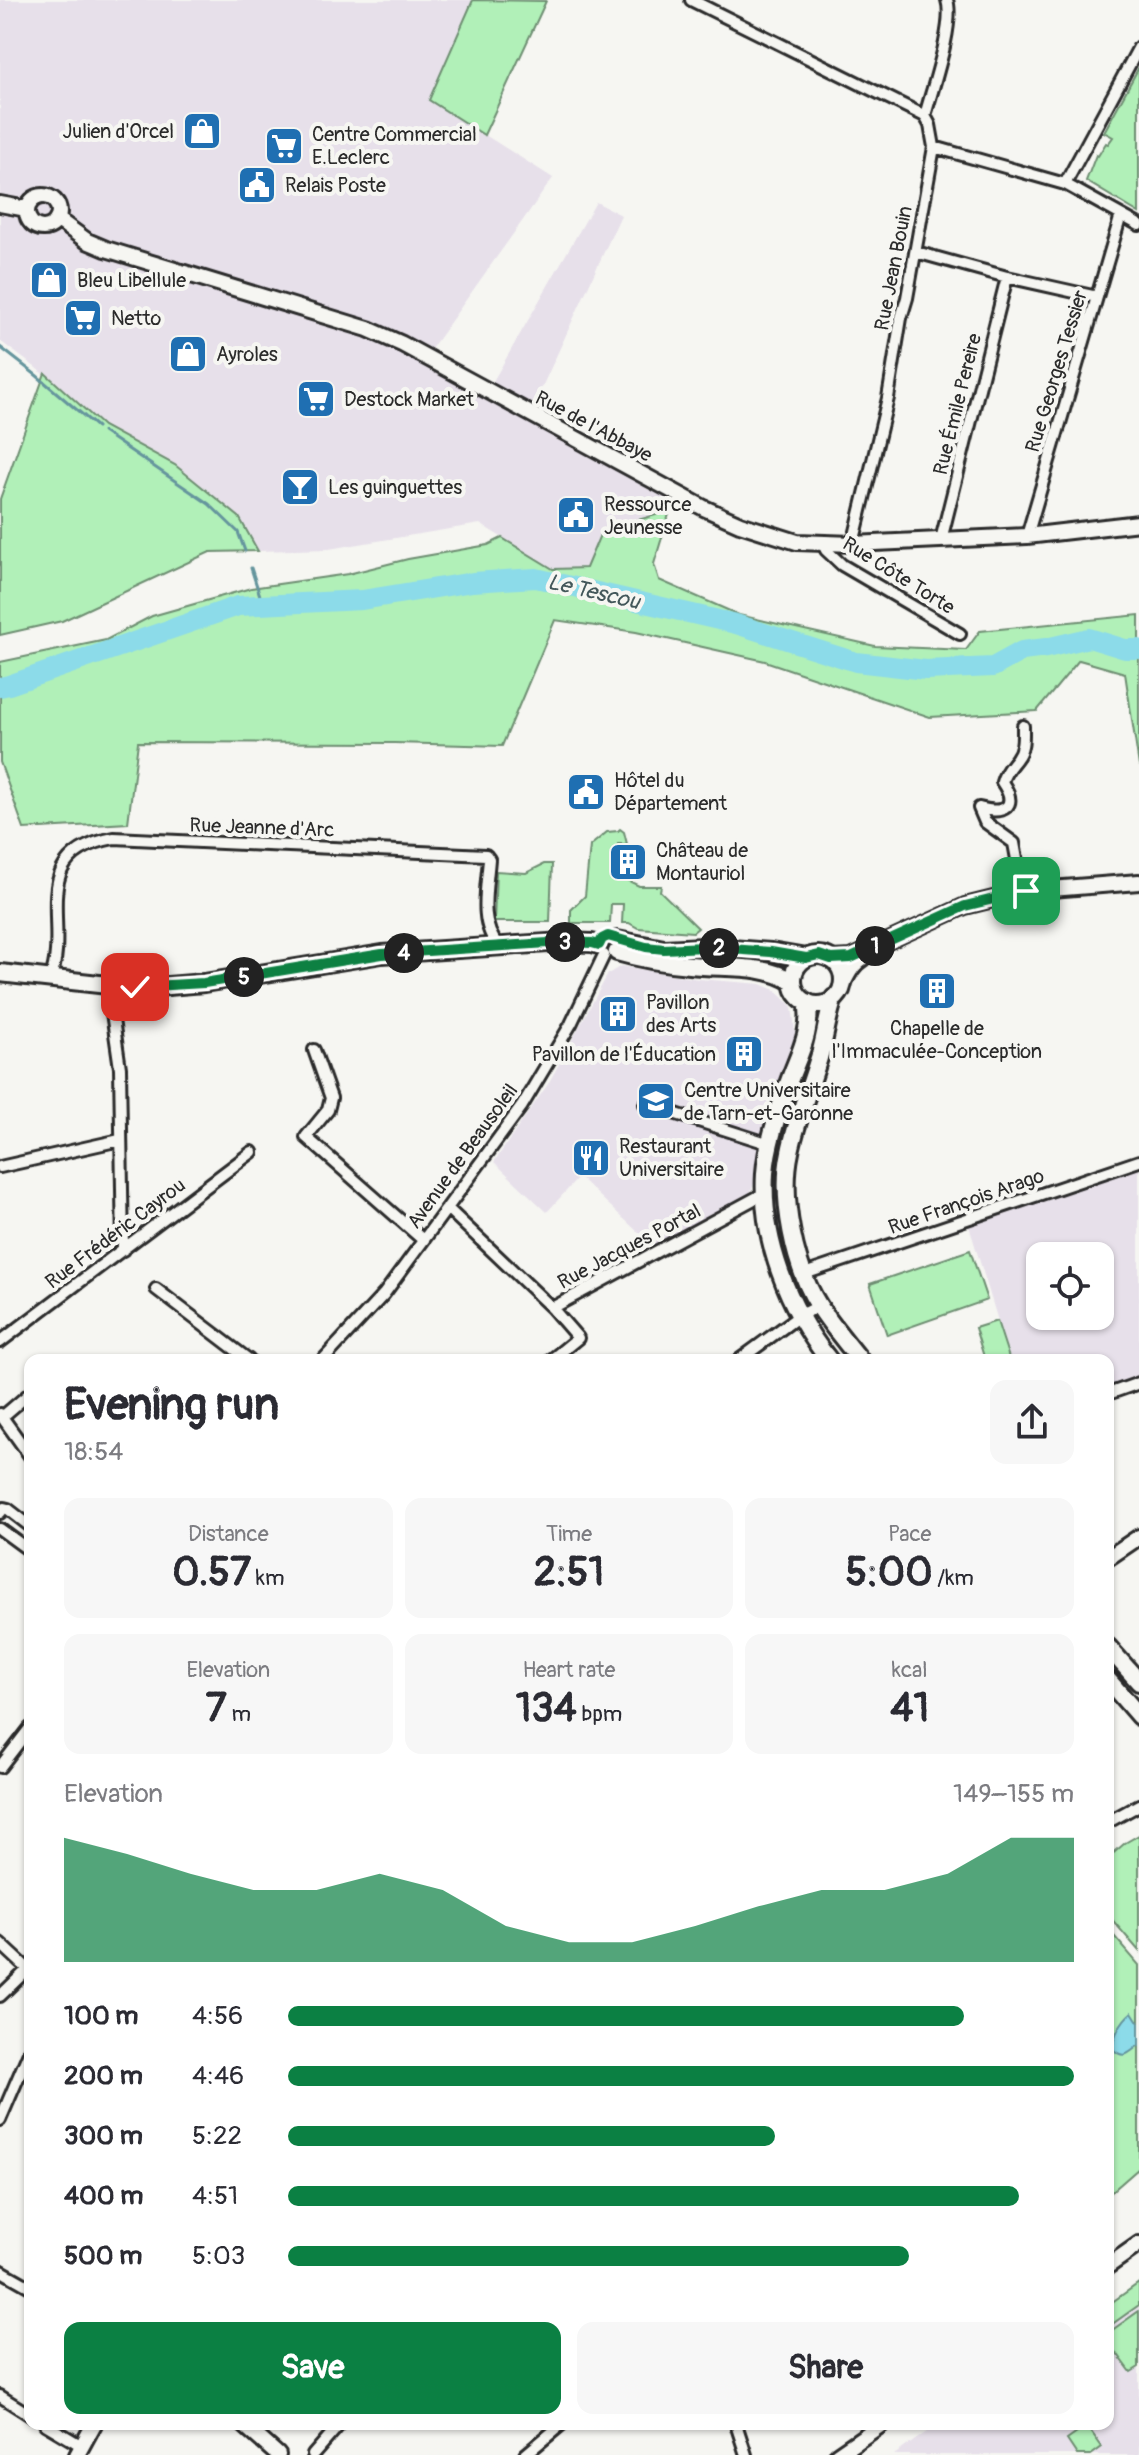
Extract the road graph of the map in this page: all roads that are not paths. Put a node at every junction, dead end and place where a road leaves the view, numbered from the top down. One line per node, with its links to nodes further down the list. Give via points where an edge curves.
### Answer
1 (691, 0): 4 (street)
2 (947, 0): 4 (street, via 947,30)
3 (1139, 47): 6 (street)
4 (925, 116): 5 (street, Rue Jean Bouin)
5 (934, 147): 6 (street); 12 (street, Rue Jean Bouin)
6 (1065, 184): 9 (street)
7 (0, 204): 8 (main road)
8 (27, 209): 10 (main road, via 38,227); 10 (main road, via 35,197 49,197 58,206)
9 (1121, 215): 11 (street); 14 (street, Rue Georges Tessier)
10 (57, 219): 18 (main road, Rue de l'Abbaye, via 106,249 368,329 704,508 769,534)
11 (1139, 225)
12 (916, 252): 13 (street); 19 (street, Rue Jean Bouin, via 881,435)
13 (1007, 277): 14 (street); 17 (street, Rue Émile Pereire)
14 (1097, 297): 16 (street, Rue Georges Tessier)
15 (1139, 523): 16 (main road, Rue de l'Abbaye)
16 (1027, 536): 17 (main road, Rue de l'Abbaye)
17 (941, 540): 19 (main road, Rue de l'Abbaye)
18 (823, 544): 19 (main road, Rue de l'Abbaye); 20 (street, Rue Côte Torte, via 842,565)
19 (853, 544)
20 (960, 634)
21 (1023, 726): 23 (street, via 1023,744 1002,782 1010,804 994,812 979,808 985,822 1014,843)
22 (1139, 882): 23 (main road)
23 (1023, 892): 24 (main road, via 965,906)
24 (910, 932): 28 (main road, via 851,958); 33 (main road, via 858,960)
25 (499, 946): 26 (main road, via 563,942); 30 (street, Rue Jeanne d'Arc, via 486,920 489,859 481,853 114,838 75,855 59,877); 32 (main road, via 382,954 204,983)
26 (609, 948): 27 (main road, via 704,947); 31 (main road, via 691,966 766,971); 43 (street, Avenue de Beausoleil, via 535,1085)
27 (806, 958): 28 (main road); 31 (main road, via 796,968)
28 (831, 959): 33 (main road, via 840,968)
29 (0, 973): 30 (main road)
30 (50, 979): 32 (main road)
31 (793, 982): 34 (main road)
32 (108, 985): 37 (street, via 120,1068)
33 (838, 993): 34 (main road, via 826,1003); 46 (main road, via 787,1173 794,1245)
34 (807, 1002): 38 (main road, via 807,1032)
35 (314, 1050): 44 (street, via 331,1098 306,1137)
36 (645, 1104): 38 (street)
37 (120, 1140): 41 (street); 45 (street)
38 (770, 1144): 42 (main road)
39 (252, 1152): 45 (street, Rue Frédéric Cayrou)
40 (1139, 1161): 46 (street, Rue François Arago)
41 (0, 1167)
42 (765, 1193): 49 (street, Rue Jacques Portal); 50 (main road, via 774,1253)
43 (447, 1208): 44 (street, Avenue de Beausoleil); 49 (street, Rue Jacques Portal)
44 (423, 1240): 53 (street, Avenue de Beausoleil, via 384,1294)
45 (123, 1250): 51 (street, Rue Frédéric Cayrou)
46 (804, 1274): 48 (main road)
47 (156, 1289): 52 (street)
48 (819, 1306): 50 (street); 57 (main road)
49 (552, 1308): 54 (street, via 578,1338)
50 (799, 1316): 55 (street); 56 (main road)
51 (0, 1342)
52 (241, 1354)
53 (329, 1354)
54 (558, 1354)
55 (747, 1354)
56 (824, 1354)
57 (855, 1354)
58 (1139, 1383): 59 (street)
59 (1114, 1392)
60 (24, 1398): 61 (street)
61 (1, 1416): 62 (street)
62 (24, 1448)
63 (0, 1513): 64 (street, via 8,1509)
64 (24, 1521)
65 (0, 1529): 67 (street)
66 (1139, 1537): 68 (main road)
67 (24, 1547)
68 (1114, 1554)
69 (1114, 1654): 70 (main road)
70 (1139, 1682)
71 (1114, 1687): 72 (main road)
72 (1139, 1716)
73 (24, 1736): 74 (street)
74 (0, 1767)
75 (1139, 1805): 76 (street)
76 (1114, 1819)
77 (0, 1943): 78 (street)
78 (24, 1966)
79 (24, 1974): 80 (street)
80 (0, 1996)
81 (24, 2064): 82 (street)
82 (0, 2120)
83 (1139, 2244): 84 (main road)
84 (1114, 2262)
85 (0, 2270): 86 (street)
86 (24, 2284)
87 (0, 2396): 88 (street)
88 (24, 2411)
89 (53, 2430): 96 (street)
90 (91, 2430): 96 (main road)
91 (250, 2430): 97 (main road)
92 (335, 2430): 98 (street)
93 (555, 2430): 99 (street)
94 (738, 2430): 100 (street)
95 (873, 2430): 101 (main road)
96 (79, 2451)
97 (278, 2455)
98 (313, 2455)
99 (525, 2455)
100 (746, 2455)
101 (837, 2455)

